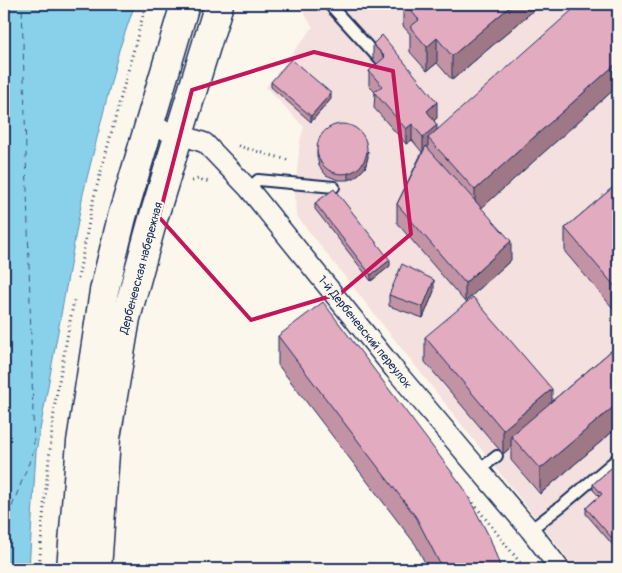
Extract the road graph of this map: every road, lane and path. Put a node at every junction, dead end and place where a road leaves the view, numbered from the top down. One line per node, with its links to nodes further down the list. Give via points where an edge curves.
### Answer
1 (146, 4): 12 (path, via 93,201)
2 (185, 4): 6 (main road, Дербеневская набережная)
3 (219, 4): 7 (main road, Дербеневская набережная)
4 (329, 4): 5 (lane)
5 (386, 67)
6 (148, 126): 7 (street, 1-й Дербеневский переулок); 18 (main road, Дербеневская набережная, via 104,291 81,442)
7 (179, 134): 11 (street, 1-й Дербеневский переулок, via 205,143); 20 (main road, Дербеневская набережная, via 126,318 106,438)
8 (243, 147): 9 (path)
9 (288, 160)
10 (334, 188): 11 (lane, via 258,180)
11 (248, 189): 16 (street, 1-й Дербеневский переулок)
12 (76, 287)
13 (75, 297): 19 (path, via 55,403)
14 (497, 456): 16 (lane)
15 (618, 458): 17 (lane)
16 (479, 470): 17 (street, 1-й Дербеневский переулок)
17 (530, 530): 21 (street, 1-й Дербеневский переулок)
18 (75, 564)
19 (39, 569)
20 (97, 569)
21 (560, 569)

